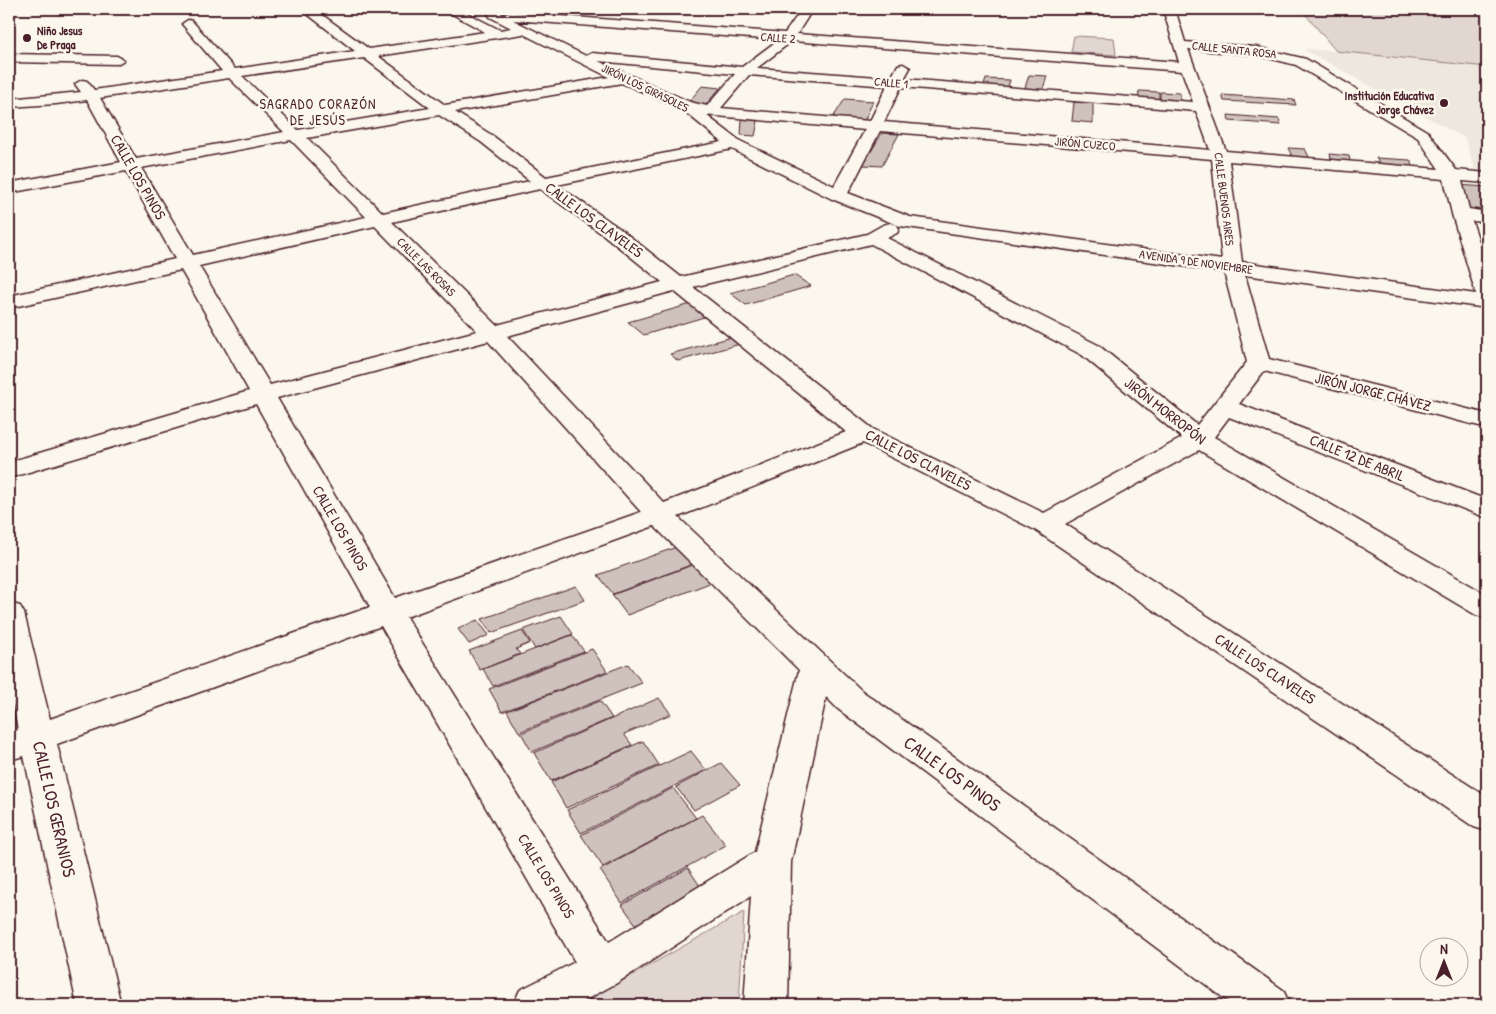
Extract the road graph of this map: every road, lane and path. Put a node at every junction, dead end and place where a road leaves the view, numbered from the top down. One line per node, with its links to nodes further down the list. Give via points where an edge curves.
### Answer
1 (307, 9): 14 (street, CALLE LOS CLAVELES)
2 (451, 9): 10 (street)
3 (1168, 9): 12 (street, CALLE BUENOS AIRES)
4 (493, 12): 8 (street, CALLE 2); 9 (street, JIRÓN LOS GIRASOLES)
5 (803, 15): 11 (street)
6 (658, 17): 8 (street)
7 (188, 24): 21 (street, CALLE LAS ROSAS)
8 (644, 27): 11 (street, CALLE 2); 17 (street)
9 (524, 30): 10 (street); 15 (street, JIRÓN LOS GIRASOLES)
10 (498, 34): 14 (street)
11 (788, 38): 13 (street, CALLE 2); 20 (street)
12 (1180, 45): 19 (street, CALLE BUENOS AIRES); 35 (street, CALLE SANTA ROSA, via 1255,50 1301,62 1423,135)
13 (913, 46): 19 (street, CALLE 2); 23 (street)
14 (368, 54): 21 (street); 28 (street, CALLE LOS CLAVELES)
15 (579, 56): 17 (street, CALLE 1); 22 (street, JIRÓN LOS GIRASOLES)
16 (9, 58): 18 (street)
17 (605, 58): 20 (street, CALLE 1)
18 (117, 60)
19 (1188, 67): 27 (street, CALLE BUENOS AIRES)
20 (745, 71): 23 (street, CALLE 1); 29 (street)
21 (232, 74): 24 (street); 31 (street, CALLE LAS ROSAS)
22 (623, 79): 26 (street, JIRÓN LOS GIRASOLES); 28 (street)
23 (895, 83): 27 (street, CALLE 1); 30 (street)
24 (87, 90): 25 (street, via 56,100); 34 (street, CALLE LOS PINOS)
25 (9, 103)
26 (684, 104): 29 (street, JIRÓN CUZCO); 32 (street, JIRÓN LOS GIRASOLES)
27 (1203, 107): 33 (street, CALLE BUENOS AIRES)
28 (442, 110): 31 (street); 37 (street, CALLE LOS CLAVELES, via 487,139)
29 (710, 111): 30 (street, JIRÓN CUZCO)
30 (875, 126): 33 (street, JIRÓN CUZCO); 39 (street)
31 (295, 135): 34 (street); 42 (street, CALLE LAS ROSAS)
32 (734, 144): 37 (street); 39 (street, JIRÓN LOS GIRASOLES)
33 (1220, 156): 35 (street, JIRÓN CUZCO); 46 (street, CALLE BUENOS AIRES)
34 (131, 166): 38 (street); 45 (street, CALLE LOS PINOS)
35 (1452, 176): 36 (street, JIRÓN CUZCO); 40 (street, CALLE SANTA ROSA)
36 (1487, 178)
37 (542, 183): 42 (street); 47 (street, CALLE LOS CLAVELES)
38 (9, 188)
39 (838, 195): 43 (street, JIRÓN LOS GIRASOLES)
40 (1461, 214): 41 (street); 48 (street, CALLE SANTA ROSA)
41 (1487, 217)
42 (380, 220): 45 (street); 51 (street, CALLE LAS ROSAS)
43 (906, 222): 44 (street); 46 (street, AVENIDA 9 DE NOVIEMBRE)
44 (873, 238): 47 (street); 57 (street, JIRÓN MORROPÓN, via 1090,350)
45 (187, 263): 49 (street); 53 (street, CALLE LOS PINOS)
46 (1233, 267): 50 (street, AVENIDA 9 DE NOVIEMBRE); 52 (street, CALLE BUENOS AIRES)
47 (678, 284): 51 (street); 56 (street, CALLE LOS CLAVELES)
48 (1487, 295)
49 (9, 302)
50 (1487, 302)
51 (493, 334): 53 (street); 60 (street, CALLE LAS ROSAS)
52 (1259, 363): 54 (street); 55 (street, JIRÓN JORGE CHÁVEZ)
53 (264, 394): 58 (street); 63 (street, CALLE LOS PINOS)
54 (1226, 407): 57 (street); 59 (street, CALLE 12 DE ABRIL)
55 (1487, 421)
56 (864, 434): 60 (street); 61 (street, CALLE LOS CLAVELES)
57 (1200, 439): 61 (street); 62 (street, JIRÓN MORROPÓN)
58 (9, 470)
59 (1487, 510)
60 (659, 514): 63 (street); 65 (street, CALLE LOS PINOS)
61 (1045, 524): 67 (street, CALLE LOS CLAVELES)
62 (1487, 608)
63 (388, 612): 66 (street); 69 (street, CALLE LOS PINOS)
64 (9, 613): 66 (street, CALLE LOS GERANIOS)
65 (816, 666): 68 (street); 73 (street, CALLE LOS PINOS, via 850,700)
66 (23, 742): 70 (street, CALLE LOS GERANIOS)
67 (1487, 816)
68 (772, 862): 69 (street); 72 (street)
69 (602, 969): 71 (street)
70 (99, 1005)
71 (535, 1005)
72 (766, 1005)
73 (1268, 1005)

